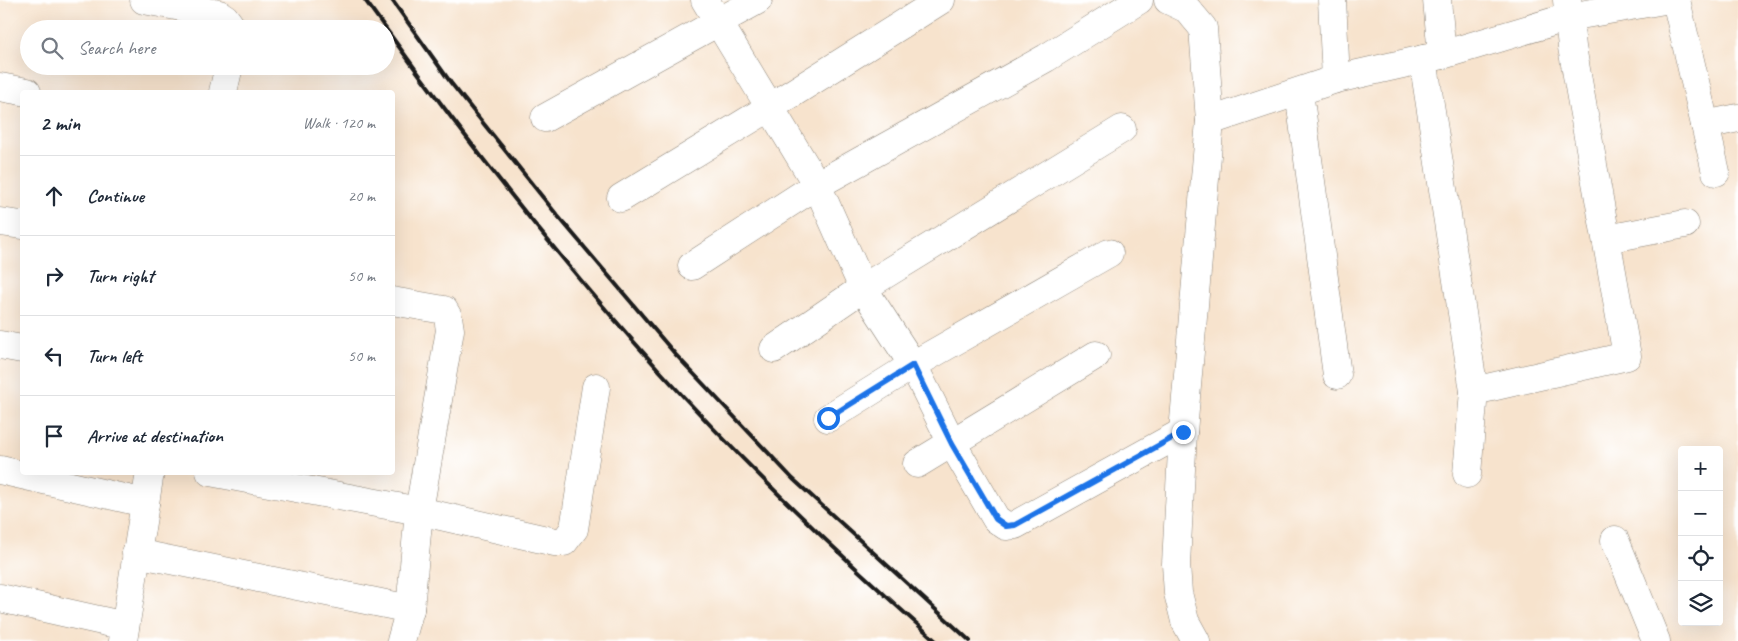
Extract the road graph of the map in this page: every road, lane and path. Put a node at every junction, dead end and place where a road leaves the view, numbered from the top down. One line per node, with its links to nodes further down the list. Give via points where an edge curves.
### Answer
1 (144, 0): 12 (street, via 219,14)
2 (758, 0): 11 (street)
3 (940, 0): 20 (street)
4 (1139, 0): 27 (street, via 1046,58)
5 (1168, 0): 23 (street, via 1187,9 1203,28)
6 (1332, 0): 15 (street)
7 (1437, 0): 13 (street)
8 (1664, 0): 10 (street)
9 (1676, 0): 24 (street)
10 (1568, 9): 13 (street); 32 (street)
11 (711, 12): 20 (street); 21 (street)
12 (226, 20)
13 (1433, 57): 15 (street); 44 (street)
14 (227, 75): 17 (street)
15 (1336, 79): 19 (street)
16 (0, 87): 18 (street)
17 (223, 90)
18 (20, 91)
19 (1298, 92): 23 (street); 42 (street)
20 (769, 108): 27 (street); 28 (street)
21 (545, 118)
22 (1738, 118): 24 (street)
23 (1210, 121): 46 (street)
24 (1705, 125): 26 (street)
25 (1122, 129): 35 (street)
26 (1716, 172)
27 (817, 185): 34 (street); 35 (street)
28 (621, 198)
29 (0, 222): 31 (street)
30 (1685, 224): 32 (street)
31 (20, 226)
32 (1607, 239): 44 (street, via 1627,356)
33 (1109, 252): 41 (street)
34 (692, 266)
35 (864, 288): 38 (street); 41 (street)
36 (395, 302): 56 (street, via 444,310 450,330)
37 (0, 345): 39 (street)
38 (774, 348)
39 (20, 349)
40 (1096, 355): 47 (street)
41 (913, 365): 45 (street); 47 (street)
42 (1337, 375)
43 (596, 387): 56 (street, via 574,529 564,542)
44 (1474, 392): 50 (street)
45 (828, 418)
46 (1183, 432): 47 (street, via 1015,525 1006,526 996,519); 63 (street, via 1176,564 1178,593 1185,621)
47 (952, 444): 48 (street)
48 (917, 464)
49 (0, 470): 51 (street)
50 (1467, 474)
51 (20, 475)
52 (22, 475): 55 (street)
53 (150, 475): 55 (street)
54 (226, 475): 56 (street)
55 (145, 503): 58 (street)
56 (419, 511): 60 (street)
57 (1615, 540): 64 (street)
58 (136, 553): 60 (street); 61 (street)
59 (0, 598): 61 (street)
60 (410, 609): 62 (street)
61 (124, 633)
62 (401, 641)
63 (1196, 641)
64 (1656, 641)

